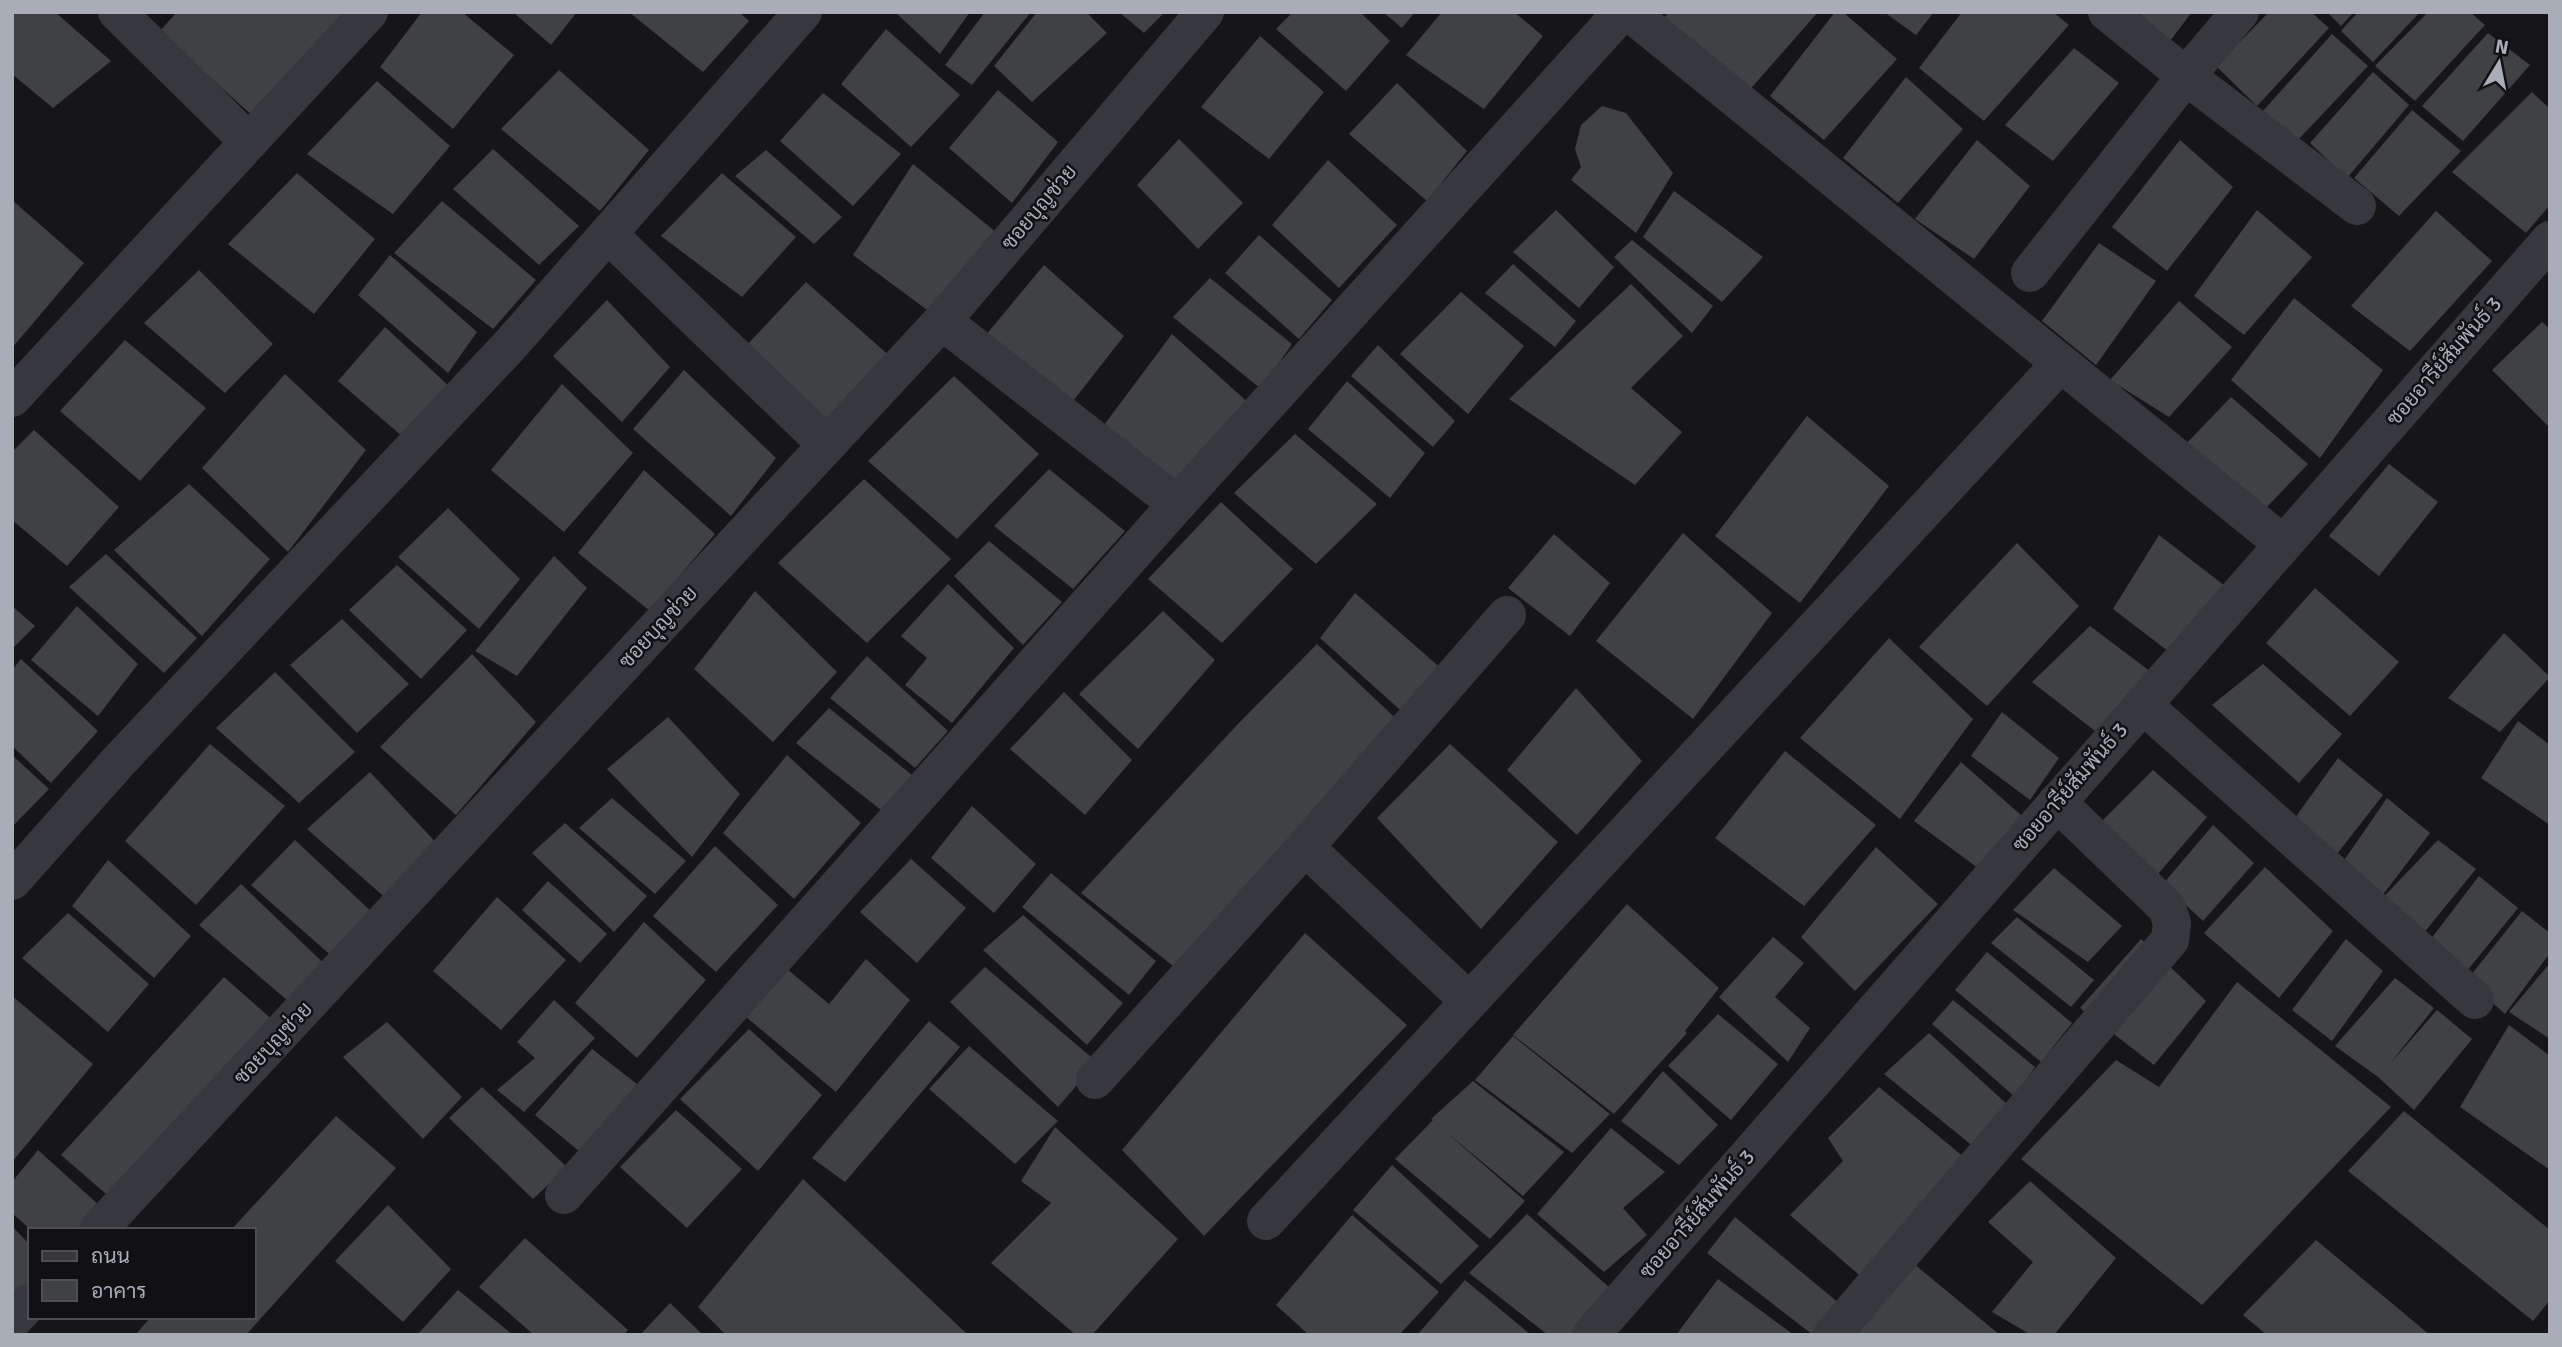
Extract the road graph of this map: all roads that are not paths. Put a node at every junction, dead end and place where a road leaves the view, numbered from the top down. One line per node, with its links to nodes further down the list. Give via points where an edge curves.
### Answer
1 (117, 12): 10 (street)
2 (369, 12): 10 (street)
3 (803, 12): 12 (street)
4 (1205, 12): 15 (street, ซอยบุญช่วย)
5 (1622, 12): 19 (street)
6 (1629, 12): 16 (street)
7 (2107, 12): 9 (street)
8 (2240, 12): 9 (street)
9 (2186, 76): 11 (street); 14 (street)
10 (249, 142): 17 (street)
11 (2357, 206)
12 (608, 234): 18 (street); 25 (street)
13 (2550, 240): 20 (street, ซอยอารีย์สัมพันธ์ 3)
14 (2030, 273)
15 (942, 321): 18 (street, ซอยบุญช่วย); 19 (street)
16 (2060, 364): 20 (street); 27 (street)
17 (12, 398)
18 (827, 445): 31 (street, ซอยบุญช่วย)
19 (1177, 504): 29 (street)
20 (2283, 544): 22 (street, ซอยอารีย์สัมพันธ์ 3)
21 (1507, 615): 24 (street)
22 (2143, 705): 23 (street, ซอยอารีย์สัมพันธ์ 3); 26 (street)
23 (2057, 802): 34 (street, ซอยอารีย์สัมพันธ์ 3); 35 (street, via 2167,908 2172,923 2170,940)
24 (1305, 847): 27 (street); 28 (street)
25 (12, 881)
26 (2475, 1000)
27 (1469, 1001): 30 (street)
28 (1096, 1080)
29 (564, 1195)
30 (1266, 1221)
31 (100, 1228)
32 (28, 1304): 33 (street)
33 (12, 1321)
34 (1591, 1335)
35 (1832, 1335)

